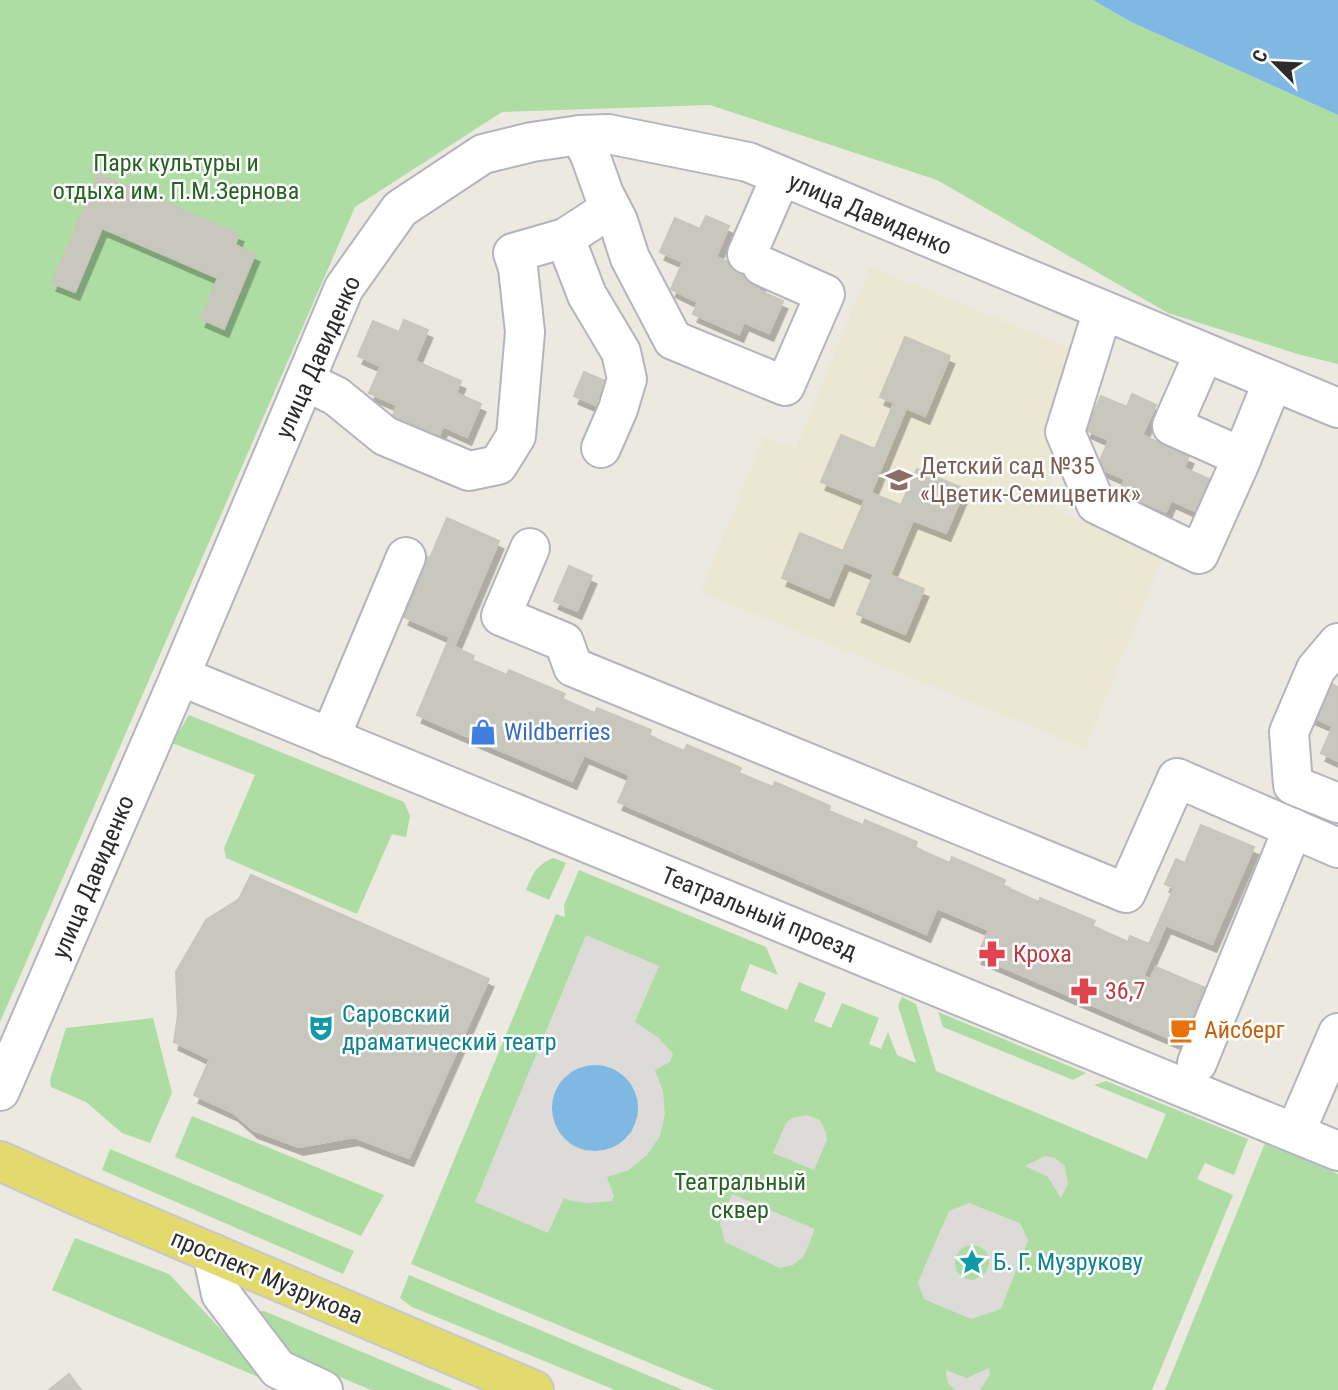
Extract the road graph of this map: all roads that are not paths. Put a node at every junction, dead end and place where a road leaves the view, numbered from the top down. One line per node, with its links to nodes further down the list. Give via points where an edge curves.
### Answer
1 (580, 135): 2 (street, улица Давиденко, via 608,134 748,162); 3 (street); 8 (street, улица Давиденко, via 483,154 400,209 344,289)
2 (781, 176): 3 (street, via 754,260 825,294 785,386 673,340 630,258); 5 (street, улица Давиденко)
3 (611, 208): 4 (street)
4 (565, 238): 8 (street, via 513,253 524,332 516,436 498,466 469,471 386,436 336,396); 10 (street, via 587,295 621,352 627,379)
5 (1105, 312): 6 (street, улица Давиденко); 11 (street, via 1065,432 1096,503 1199,554)
6 (1204, 353): 7 (street, улица Давиденко); 11 (street, via 1172,426)
7 (1273, 381): 9 (street, улица Давиденко); 11 (street)
8 (305, 382): 15 (street, улица Давиденко)
9 (1338, 408)
10 (601, 448)
11 (1242, 457)
12 (530, 548): 19 (street, via 501,617 564,642 573,667)
13 (406, 557): 16 (street)
14 (1338, 643): 17 (street, via 1316,669 1289,732 1293,785)
15 (180, 676): 16 (street, Театральный проезд); 24 (street, улица Давиденко)
16 (330, 738): 25 (street, Театральный проезд)
17 (1338, 803)
18 (1293, 828): 19 (street, via 1177,778 1126,893); 20 (street); 23 (street)
19 (1003, 843): 21 (street, via 1006,864)
20 (1338, 848)
21 (1132, 917)
22 (1338, 1033): 25 (street)
23 (1198, 1063)
24 (0, 1091)
25 (1295, 1133): 26 (street, Театральный проезд)
26 (1338, 1151)
27 (0, 1161): 28 (main road, проспект Музрукова)
28 (212, 1253): 29 (street, via 221,1294 278,1369); 30 (main road, проспект Музрукова)
29 (323, 1390)
30 (534, 1390)

